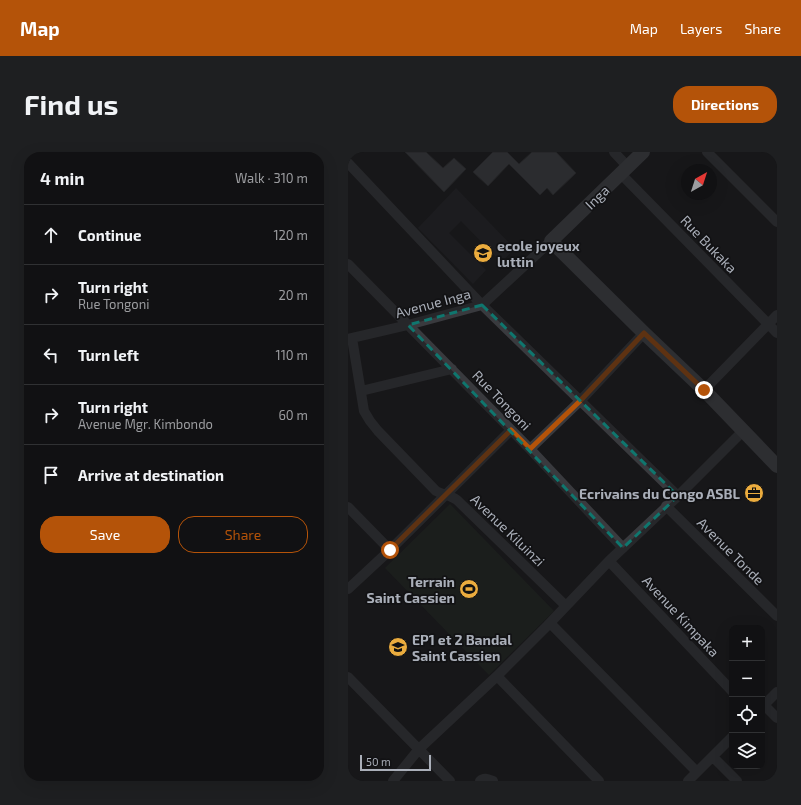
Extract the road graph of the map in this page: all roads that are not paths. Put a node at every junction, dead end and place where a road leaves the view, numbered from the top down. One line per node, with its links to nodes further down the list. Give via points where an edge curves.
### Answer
1 (614, 152): 5 (street, Rue Bukaka)
2 (643, 152): 5 (street, Inga)
3 (707, 152): 6 (street)
4 (348, 162): 9 (street)
5 (625, 170): 7 (street, Inga); 11 (street, Rue Bukaka)
6 (777, 222)
7 (550, 241): 9 (street, Avenue Inga); 13 (street)
8 (348, 264): 12 (street, Rue Tongoni)
9 (482, 305): 12 (street, Avenue Inga); 19 (street)
10 (777, 315): 11 (street)
11 (768, 324): 14 (street, Rue Bukaka); 17 (street)
12 (408, 325): 15 (street, Avenue Inga); 16 (street, Rue Tongoni)
13 (644, 333): 17 (street); 19 (street)
14 (777, 333)
15 (350, 339): 18 (street, Avenue Kiluinzi)
16 (452, 369): 18 (street); 20 (street, Rue Tongoni)
17 (704, 390): 21 (street)
18 (361, 391): 24 (street, Avenue Kiluinzi, via 364,411 378,431 436,491)
19 (580, 401): 22 (street); 25 (street)
20 (511, 430): 22 (street, Rue Tongoni); 24 (street)
21 (743, 431): 23 (street); 25 (street)
22 (530, 449): 28 (street, Rue Tongoni)
23 (777, 466)
24 (446, 495): 29 (street); 32 (street, Avenue Kiluinzi, via 457,500)
25 (678, 496): 26 (street)
26 (666, 506): 28 (street); 33 (street, Avenue Tonde)
27 (348, 507): 29 (street)
28 (623, 548): 30 (street)
29 (390, 550): 31 (street)
30 (609, 560): 32 (street); 37 (street, Avenue Kimpaka)
31 (348, 589)
32 (566, 606): 34 (street)
33 (777, 616)
34 (550, 623): 35 (street); 45 (street)
35 (497, 676): 43 (street); 50 (street)
36 (348, 677): 43 (street)
37 (729, 688)
38 (777, 692): 39 (street)
39 (765, 704)
40 (765, 708): 41 (street)
41 (777, 718)
42 (729, 740): 44 (street)
43 (419, 749): 46 (street); 47 (street)
44 (713, 757): 45 (street); 52 (street)
45 (697, 772): 51 (street)
46 (393, 781)
47 (450, 781)
48 (480, 781): 49 (street, via 487,778)
49 (493, 781)
50 (599, 781)
51 (688, 781)
52 (737, 781)

